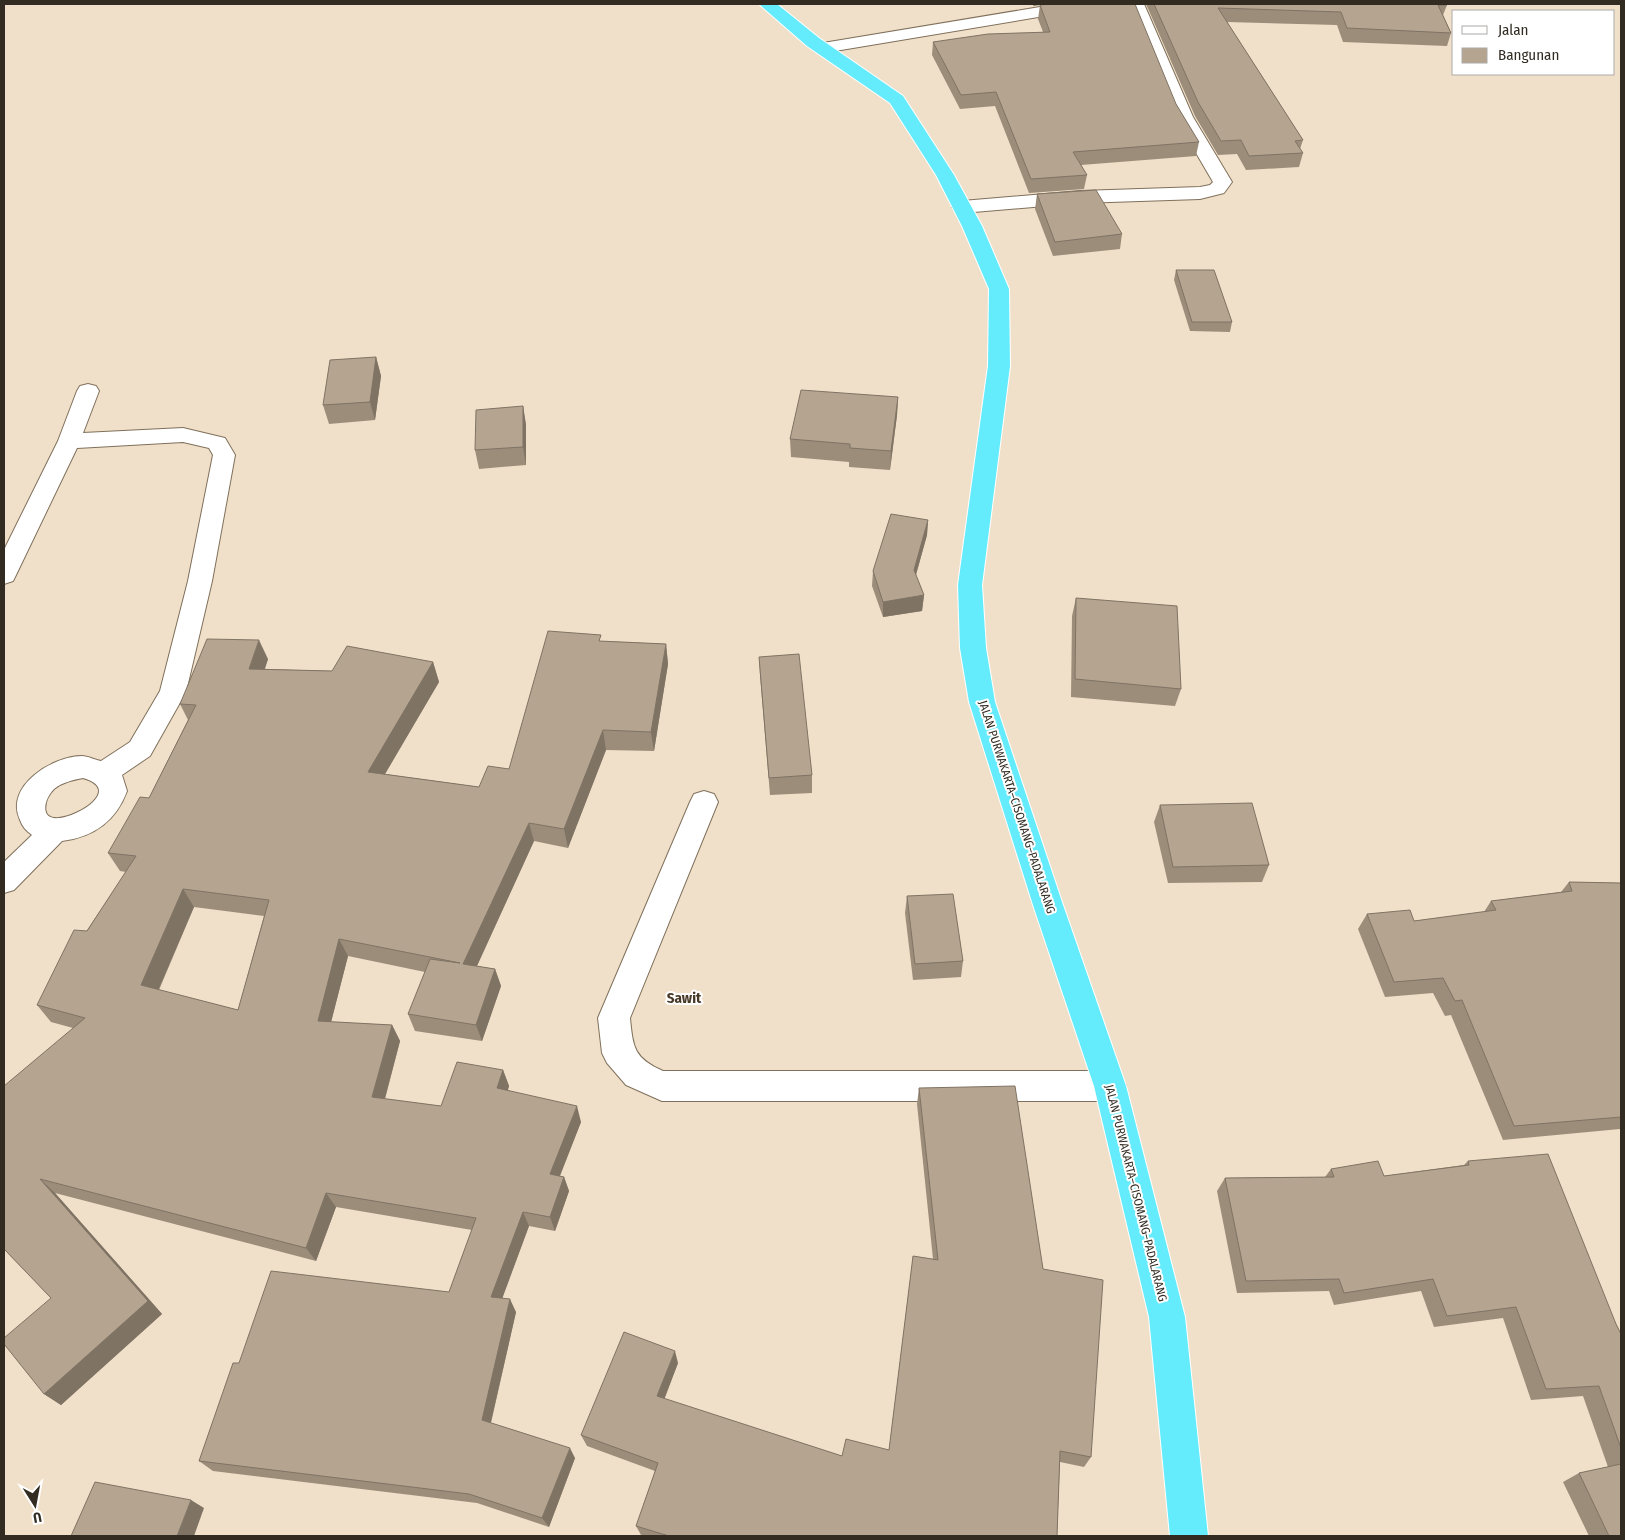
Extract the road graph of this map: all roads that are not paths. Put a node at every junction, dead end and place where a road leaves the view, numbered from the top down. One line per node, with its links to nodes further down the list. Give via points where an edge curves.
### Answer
1 (767, 4): 4 (highway, JALAN PURWAKARTA–CISOMANG–PADALARANG)
2 (1086, 4): 4 (street)
3 (1136, 4): 5 (street, via 1184,117 1223,182 1217,189 1200,193)
4 (823, 48): 5 (highway, JALAN PURWAKARTA–CISOMANG–PADALARANG, via 897,100)
5 (962, 207): 13 (highway, JALAN PURWAKARTA–CISOMANG–PADALARANG, via 999,289 999,366 970,585 973,648 982,702)
6 (88, 391): 7 (street)
7 (68, 441): 8 (street); 9 (street, via 183,434 217,443 224,455 200,581 173,692 140,749)
8 (4, 575)
9 (105, 773): 11 (street, via 112,780 113,790 104,810 81,826); 11 (street, via 83,767 70,769 44,782 31,802 30,812 34,821)
10 (704, 802): 13 (street, via 614,1018 618,1053 637,1075 662,1086)
11 (54, 830): 12 (street)
12 (5, 875)
13 (1110, 1086): 14 (highway, JALAN PURWAKARTA–CISOMANG–PADALARANG, via 1167,1317)
14 (1189, 1536)

